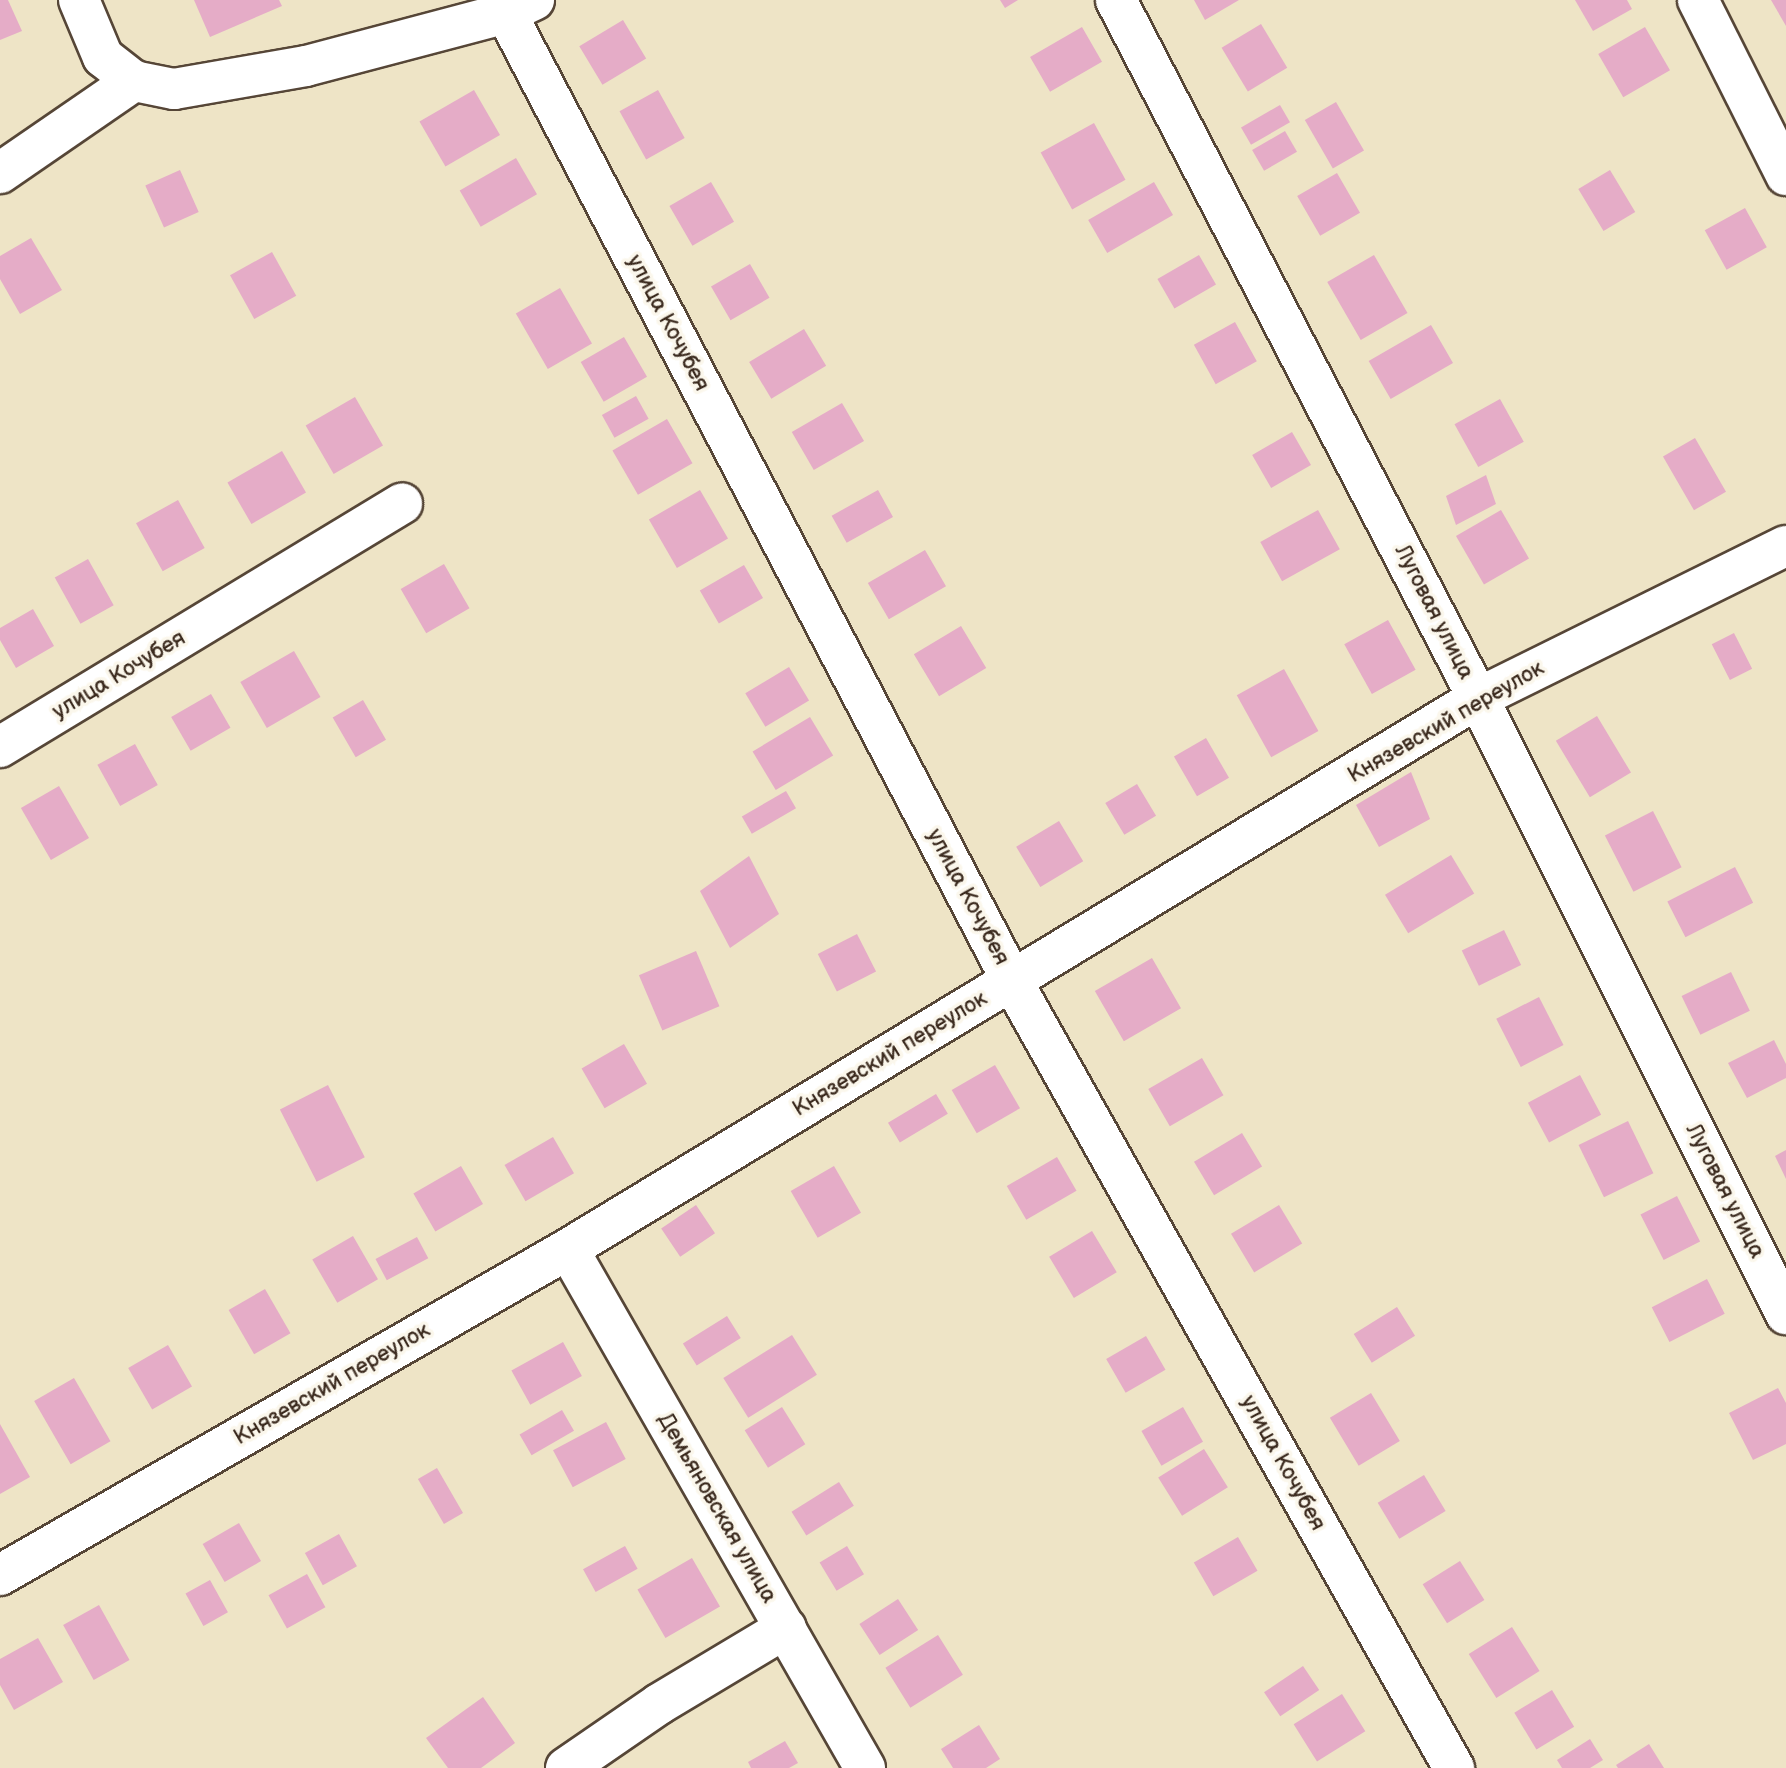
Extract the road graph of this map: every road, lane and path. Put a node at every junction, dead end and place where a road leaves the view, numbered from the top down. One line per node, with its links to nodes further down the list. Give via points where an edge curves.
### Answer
1 (79, 0): 5 (street, via 103,57)
2 (1116, 0): 10 (street, Луговая улица)
3 (1698, 0): 7 (street)
4 (520, 7): 5 (street, via 306,66 174,89); 12 (street, улица Кочубея)
5 (134, 81): 6 (street)
6 (0, 173)
7 (1786, 175)
8 (402, 504): 11 (street, улица Кочубея)
9 (1786, 546): 10 (street, Князевский переулок)
10 (1478, 698): 12 (street, Князевский переулок); 14 (street, Луговая улица)
11 (0, 747)
12 (1012, 981): 13 (street, Князевский переулок); 19 (street, улица Кочубея)
13 (568, 1249): 15 (street, Князевский переулок); 16 (street, Демьяновская улица)
14 (1786, 1314)
15 (0, 1575)
16 (786, 1628): 17 (street, via 659,1704); 18 (street, Демьяновская улица)
17 (566, 1768)
18 (865, 1768)
19 (1454, 1768)

